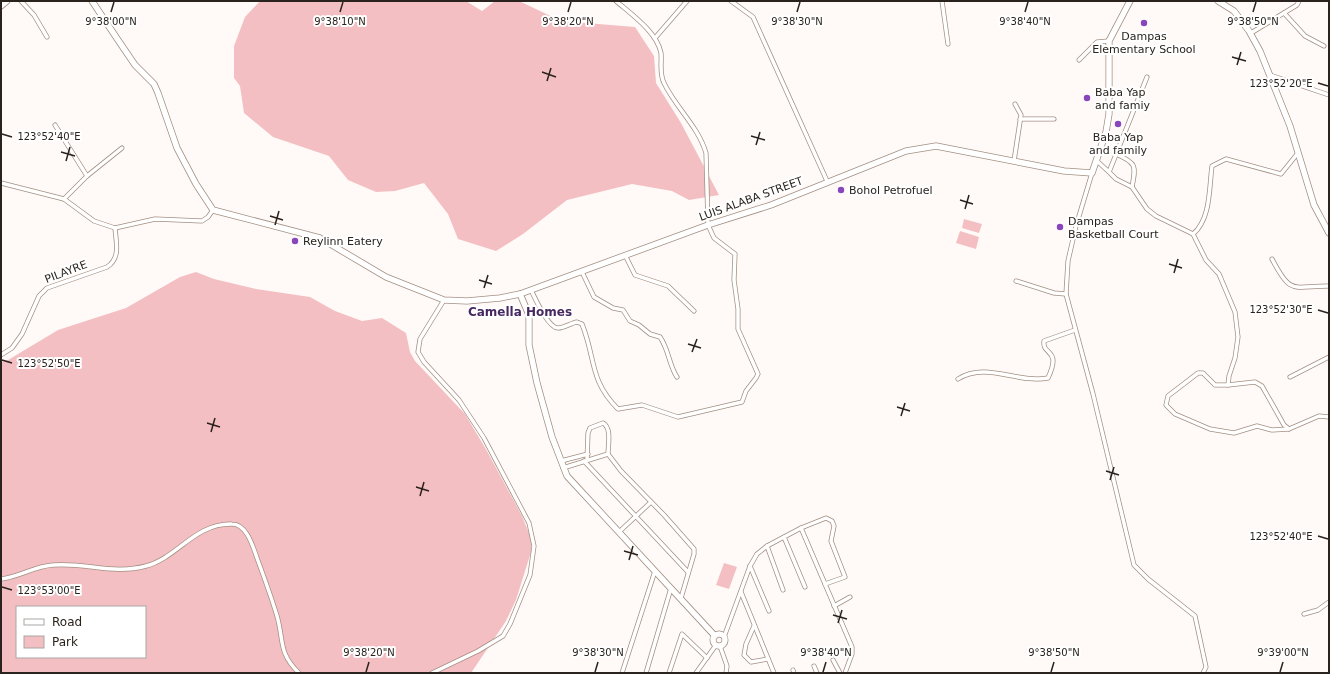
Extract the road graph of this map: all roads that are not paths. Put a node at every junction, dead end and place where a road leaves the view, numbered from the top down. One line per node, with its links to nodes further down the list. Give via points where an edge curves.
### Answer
1 (7, 1): 11 (street)
2 (21, 1): 14 (street, via 34,15)
3 (92, 1): 39 (street, via 135,65 154,84 177,148)
4 (616, 1): 15 (street)
5 (687, 1): 15 (street)
6 (731, 1): 35 (street, via 753,16)
7 (942, 1): 17 (street)
8 (1130, 1): 16 (street)
9 (1218, 1): 13 (street, via 1234,11)
10 (1299, 1): 12 (street)
11 (1, 6)
12 (1284, 13): 13 (street); 18 (street, via 1305,36)
13 (1251, 33): 20 (street)
14 (47, 37)
15 (654, 38): 40 (street, via 661,54 664,83 697,132 706,153)
16 (1109, 41): 19 (street, via 1097,42); 31 (street, via 1110,114)
17 (948, 44)
18 (1324, 46)
19 (1079, 60)
20 (1269, 75): 22 (street); 28 (street)
21 (1147, 77): 29 (street)
22 (1329, 94)
23 (1015, 104): 24 (street, via 1020,112)
24 (1020, 119): 25 (street); 30 (street)
25 (1054, 119)
26 (55, 125): 34 (street)
27 (122, 148): 34 (street)
28 (1298, 153): 42 (street, via 1314,205); 43 (street, via 1281,174 1226,159 1212,166 1206,215 1198,230)
29 (1116, 154): 32 (street); 37 (street, via 1133,164 1135,169)
30 (1014, 161): 33 (street, LUIS ALABA STREET); 35 (street, LUIS ALABA STREET, via 936,146 906,151)
31 (1097, 161): 32 (street); 33 (street)
32 (1109, 172): 37 (street, via 1116,179)
33 (1092, 174): 51 (street, via 1068,261)
34 (87, 176): 38 (street)
35 (828, 181): 40 (street, LUIS ALABA STREET, via 771,205)
36 (1, 183): 38 (street)
37 (1132, 187): 43 (street, via 1146,209)
38 (64, 199): 41 (street, via 94,222)
39 (213, 210): 41 (street, via 202,221 155,219); 52 (street, LUIS ALABA STREET, via 320,238 386,277)
40 (708, 226): 44 (street, LUIS ALABA STREET); 49 (street, via 714,238 730,249 736,258 734,280 738,329 758,374 742,402 678,417 642,405 618,409 601,389 582,324 577,322 561,328 554,327)
41 (115, 228): 55 (street, PILAYRE, via 117,255 114,262 107,267 47,288 39,296 22,334 12,348)
42 (1329, 233)
43 (1192, 234): 60 (street, via 1206,260 1219,274 1235,312 1238,337)
44 (625, 255): 46 (street, LUIS ALABA STREET); 53 (street, via 635,274 668,286)
45 (1272, 259): 48 (street, via 1282,279 1295,288)
46 (582, 272): 49 (street, LUIS ALABA STREET); 57 (street, via 594,297 613,308 621,309 630,321 650,334 660,337)
47 (1016, 281): 51 (street, via 1054,293)
48 (1329, 286)
49 (530, 290): 50 (street, LUIS ALABA STREET)
50 (520, 294): 52 (street, LUIS ALABA STREET, via 467,301); 66 (street, via 530,322 530,356)
51 (1066, 294): 54 (street)
52 (444, 300): 98 (street, via 420,339 418,352 459,400 484,438 529,522 534,546 530,575 503,636)
53 (694, 311)
54 (1076, 330): 59 (street, via 1044,341 1054,360 1048,378 978,372); 108 (street, via 1134,565 1195,616 1206,667)
55 (1, 355)
56 (1329, 357): 58 (street)
57 (677, 377)
58 (1290, 377)
59 (958, 379)
60 (1228, 385): 62 (street, via 1255,382 1262,386 1284,425); 62 (street, via 1215,385 1203,373 1198,373 1168,396 1166,405 1175,414 1210,429 1234,433 1257,426 1272,430)
61 (1329, 417): 62 (street, via 1319,416)
62 (1289, 429)
63 (588, 454): 64 (street, via 590,428 603,422 608,429); 65 (street); 66 (street)
64 (608, 454): 65 (street); 68 (street)
65 (586, 460): 67 (street); 69 (street)
66 (561, 461): 67 (street)
67 (563, 468): 71 (street, via 573,484)
68 (651, 502): 69 (street); 76 (street, via 694,549)
69 (635, 516): 71 (street); 76 (street)
70 (801, 528): 72 (street); 78 (street); 78 (street, via 826,518 832,521 832,541 845,578)
71 (619, 532): 75 (street)
72 (784, 537): 73 (street); 79 (street)
73 (767, 546): 74 (street, via 757,554); 81 (street)
74 (750, 566): 82 (street); 87 (street)
75 (655, 571): 80 (street); 99 (street)
76 (688, 572): 84 (street)
77 (1, 579): 97 (street, via 38,567 55,565 113,570 139,568 157,562 209,528 238,525 246,532 258,559 277,616 286,658)
78 (825, 584): 86 (street)
79 (805, 587)
80 (671, 588): 84 (street); 100 (street)
81 (783, 590)
82 (741, 592): 89 (street); 91 (street)
83 (850, 597): 86 (street)
84 (681, 598): 90 (street)
85 (1329, 602): 88 (street, via 1318,610)
86 (834, 606): 107 (street, via 853,650)
87 (769, 611)
88 (1304, 614)
89 (754, 626): 94 (street); 94 (street, via 744,655 751,662)
90 (715, 636): 91 (street, via 721,634); 92 (street, via 714,642)
91 (724, 637): 92 (street, via 724,643)
92 (718, 645): 93 (street); 103 (street, via 727,666)
93 (706, 658): 101 (street, via 682,634); 102 (street)
94 (768, 659): 104 (street)
95 (833, 660): 106 (street)
96 (814, 666): 105 (street)
97 (299, 673)
98 (432, 673)
99 (622, 673)
100 (646, 673)
101 (669, 673)
102 (696, 673)
103 (726, 673)
104 (774, 673)
105 (817, 673)
106 (840, 673)
107 (845, 673)
108 (1203, 673)

